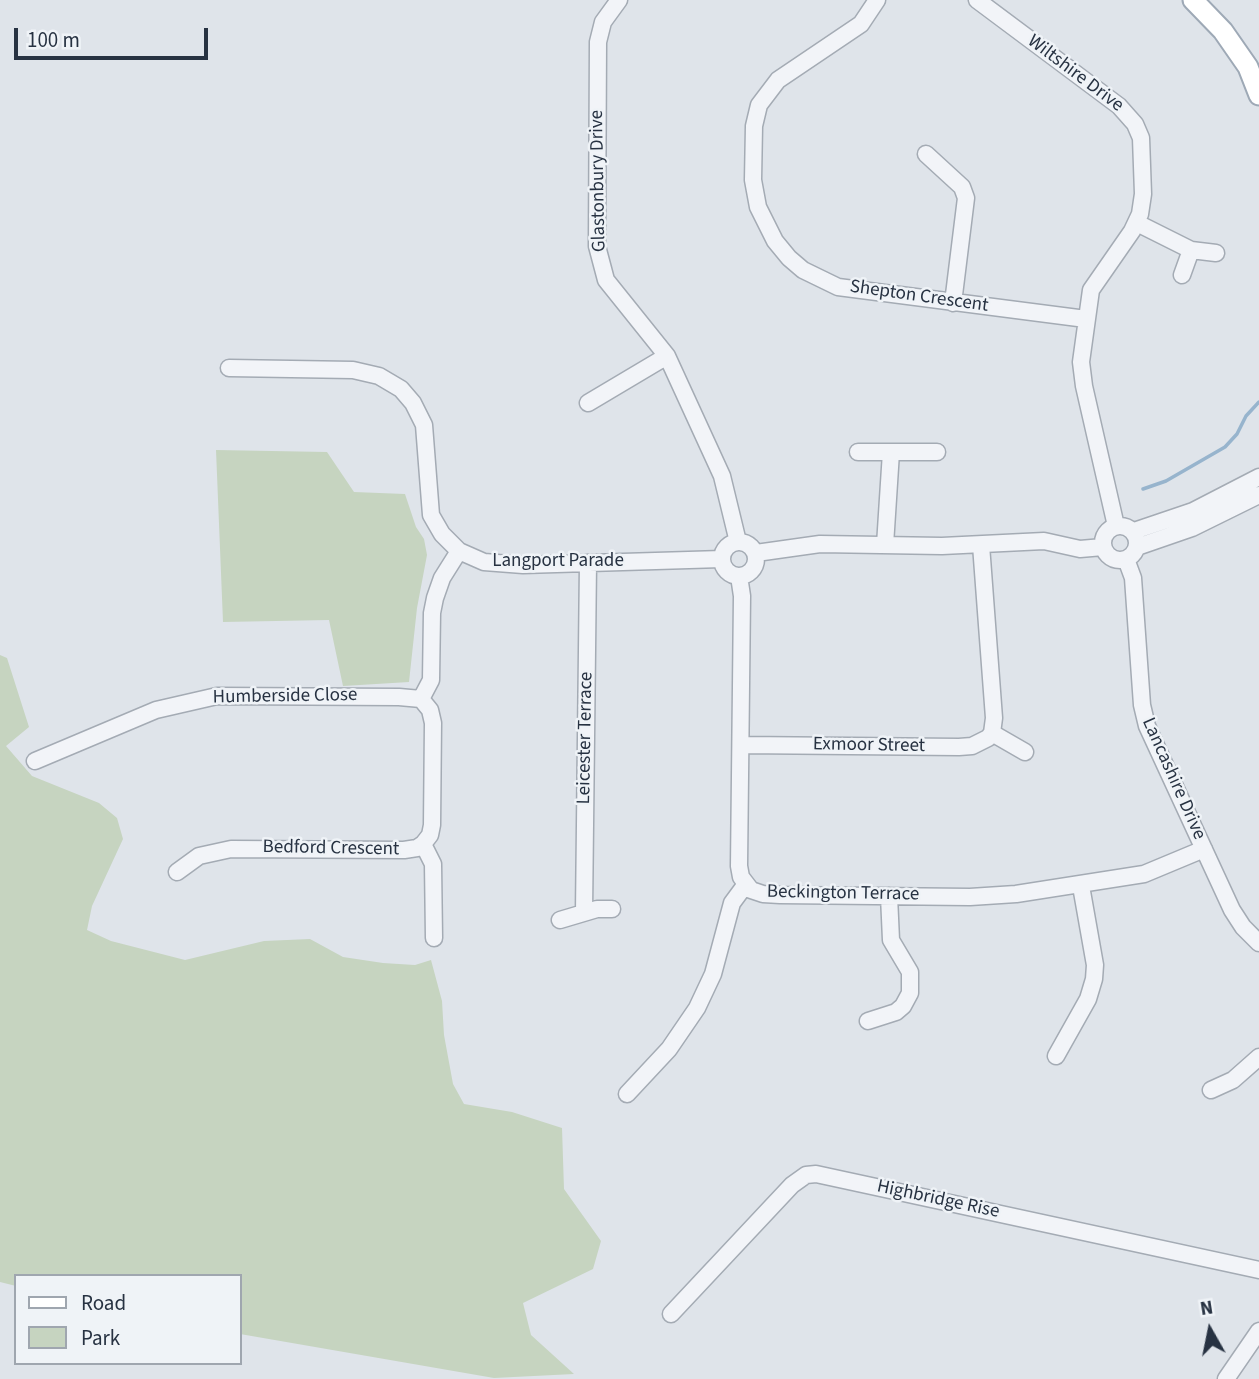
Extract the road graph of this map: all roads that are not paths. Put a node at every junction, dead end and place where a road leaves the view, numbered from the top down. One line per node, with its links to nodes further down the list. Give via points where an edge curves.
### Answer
1 (619, 0): 14 (street, Glastonbury Drive, via 603,22 598,42 597,246 606,280)
2 (877, 0): 12 (street, Shepton Crescent, via 860,24 788,72 764,96 754,126 753,180 758,207 783,252 826,282)
3 (976, 0): 8 (street, Wiltshire Drive, via 1119,106 1135,124 1143,156 1143,204)
4 (1193, 0): 5 (main road)
5 (1253, 66): 6 (main road)
6 (1259, 95)
7 (926, 154): 12 (street, via 962,187 966,198)
8 (1137, 223): 9 (street); 13 (street, Wiltshire Drive, via 1093,284)
9 (1191, 250): 10 (street); 11 (street)
10 (1216, 253)
11 (1182, 275)
12 (953, 303): 13 (street, Shepton Crescent)
13 (1086, 318): 21 (street, Wiltshire Drive, via 1082,375)
14 (667, 356): 16 (street); 22 (street, Glastonbury Drive, via 722,476)
15 (229, 368): 27 (street, Langport Parade, via 368,372 401,389 424,425 431,514)
16 (588, 403)
17 (858, 452): 18 (street)
18 (891, 452): 19 (street); 23 (street)
19 (937, 452)
20 (1257, 489): 25 (street, via 1193,512)
21 (1116, 526): 25 (street, via 1126,526); 26 (street, via 1107,531)
22 (738, 542): 28 (street, via 748,544); 29 (street, via 727,547)
23 (885, 545): 24 (street); 28 (street, via 820,544)
24 (981, 545): 26 (street, via 1044,541 1080,550); 33 (street)
25 (1132, 546): 26 (street, via 1112,558); 38 (street, Lancashire Drive, via 1144,715)
26 (1103, 547)
27 (459, 551): 30 (street, Langport Parade, via 503,566); 32 (street, via 435,598 431,680)
28 (756, 553): 31 (street, via 754,568)
29 (722, 558): 30 (street, Langport Parade); 31 (street, via 727,572)
30 (588, 563): 44 (street, Leicester Terrace)
31 (739, 576): 34 (street, Beckington Terrace)
32 (421, 699): 36 (street, Humberside Close, via 217,696 156,710); 37 (street, Bedford Crescent, via 433,723 432,825)
33 (992, 733): 34 (street, Exmoor Street, via 972,746); 35 (street)
34 (741, 744): 40 (street, Beckington Terrace, via 739,866)
35 (1025, 752)
36 (35, 761)
37 (423, 844): 39 (street, Bedford Crescent, via 404,850 231,849 199,856); 46 (street, via 433,864)
38 (1204, 849): 41 (street, Beckington Terrace, via 1144,874); 47 (street, Lancashire Drive, via 1232,911)
39 (177, 872)
40 (746, 884): 42 (street, Beckington Terrace, via 763,894); 52 (street, via 732,903 713,974 697,1009 669,1049)
41 (1081, 886): 42 (street, Beckington Terrace, via 992,896); 49 (street, via 1094,979)
42 (889, 896): 48 (street, via 891,940 910,972 910,993 896,1012)
43 (612, 909): 44 (street)
44 (584, 912): 45 (street)
45 (560, 920)
46 (434, 938)
47 (1259, 943)
48 (868, 1021)
49 (1056, 1056)
50 (1259, 1057): 51 (street, via 1233,1080)
51 (1211, 1090)
52 (627, 1094)
53 (1259, 1270): 54 (street, Highbridge Rise, via 816,1174 792,1185)
54 (671, 1314)
55 (1259, 1331): 56 (street)
56 (1226, 1379)

